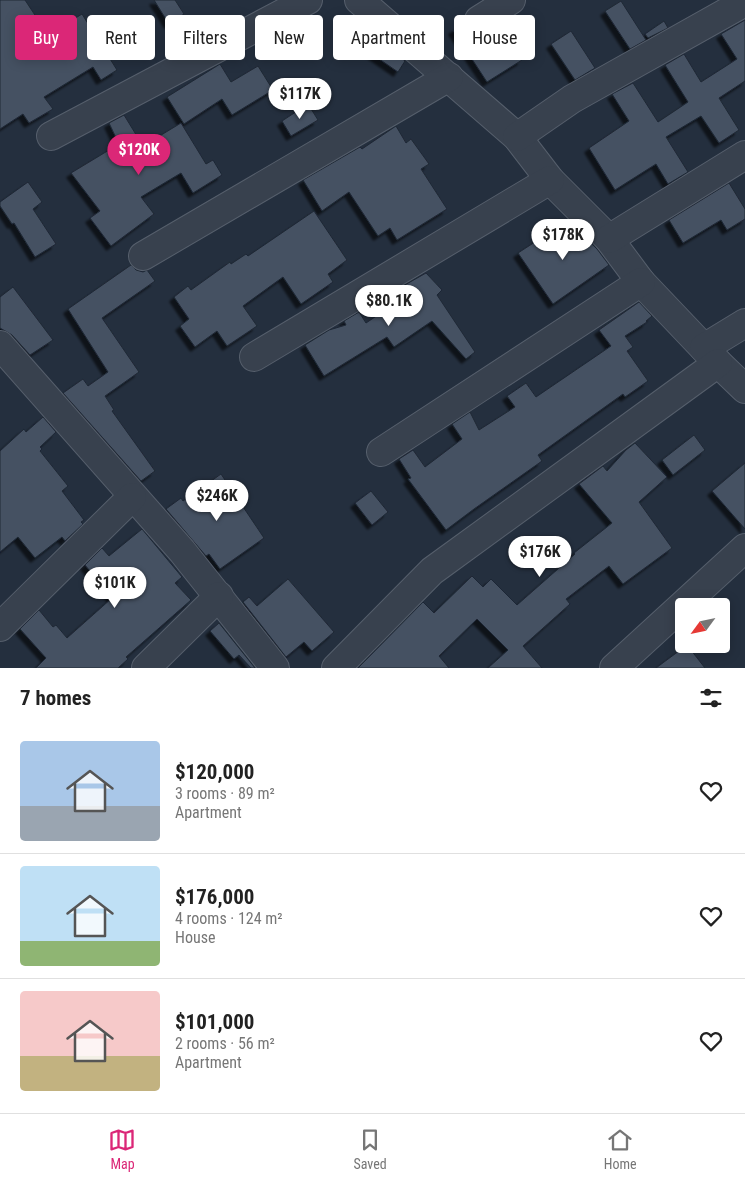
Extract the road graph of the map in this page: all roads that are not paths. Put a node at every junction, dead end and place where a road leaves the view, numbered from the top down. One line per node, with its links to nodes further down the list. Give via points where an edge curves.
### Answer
1 (308, 0): 7 (street)
2 (359, 0): 6 (street)
3 (511, 0): 5 (street)
4 (745, 2): 8 (street, via 572,99)
5 (487, 15)
6 (450, 77): 8 (street); 12 (street)
7 (51, 136)
8 (517, 136): 10 (street)
9 (745, 155): 11 (street)
10 (550, 180): 11 (street); 17 (street)
11 (609, 239): 13 (street)
12 (143, 256)
13 (641, 282): 16 (street); 19 (street)
14 (745, 323): 16 (street)
15 (0, 346): 20 (street)
16 (711, 356): 18 (street); 26 (street, via 432,571)
17 (254, 357)
18 (745, 389)
19 (381, 452)
20 (132, 497): 22 (street); 23 (street)
21 (745, 548): 27 (street)
22 (219, 596): 24 (street); 25 (street)
23 (0, 627)
24 (146, 668)
25 (275, 668)
26 (336, 668)
27 (614, 668)

